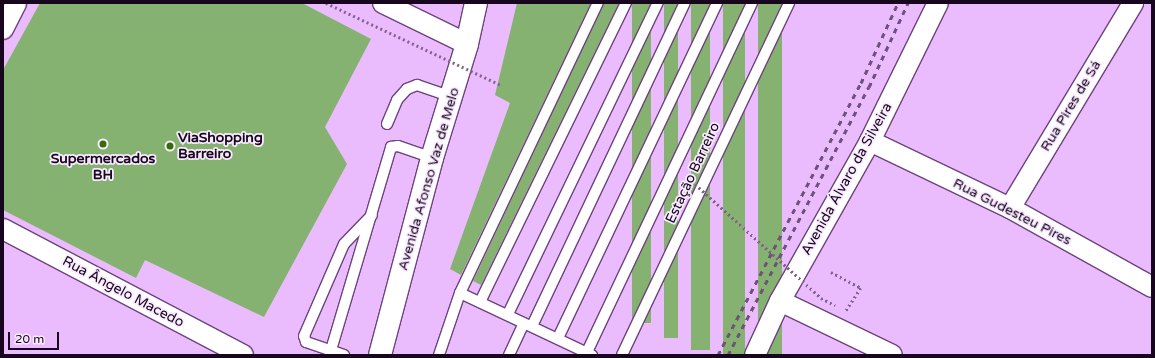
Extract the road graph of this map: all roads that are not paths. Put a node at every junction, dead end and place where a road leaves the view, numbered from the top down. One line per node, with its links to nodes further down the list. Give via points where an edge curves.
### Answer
1 (16, 3): 13 (street)
2 (383, 3): 14 (street)
3 (476, 3): 14 (main road, Avenida Afonso Vaz de Melo)
4 (598, 3): 23 (lane)
5 (626, 3): 25 (lane)
6 (658, 3): 26 (lane)
7 (685, 3): 27 (lane)
8 (717, 3): 28 (lane)
9 (752, 3): 31 (lane, Estação Barreiro)
10 (789, 3): 36 (lane, Estação Barreiro)
11 (938, 3): 17 (street, Avenida Álvaro da Silveira)
12 (1133, 3): 19 (street, Rua Pires de Sá)
13 (4, 25)
14 (468, 44): 15 (main road, Avenida Afonso Vaz de Melo)
15 (452, 96): 16 (lane, via 417,85 407,89 397,100); 18 (main road, Avenida Afonso Vaz de Melo)
16 (387, 124)
17 (870, 141): 19 (street, Rua Gudesteu Pires); 24 (street, Avenida Álvaro da Silveira)
18 (432, 158): 20 (lane, via 398,146 391,147); 33 (main road, Avenida Afonso Vaz de Melo)
19 (1010, 208): 22 (street, Rua Gudesteu Pires)
20 (372, 215): 29 (lane); 29 (lane, via 344,244 304,336 306,342)
21 (3, 230): 30 (street, Rua Ângelo Macedo)
22 (1152, 287)
23 (460, 292): 25 (lane, Estação Barreiro); 34 (lane)
24 (780, 301): 37 (street, Avenida Álvaro da Silveira); 38 (street)
25 (480, 302): 26 (lane, Estação Barreiro)
26 (508, 314): 27 (lane, Estação Barreiro)
27 (528, 324): 28 (lane, Estação Barreiro); 35 (lane)
28 (558, 338): 31 (lane, Estação Barreiro)
29 (331, 350): 32 (lane)
30 (231, 352)
31 (590, 354)
32 (344, 355)
33 (380, 355)
34 (439, 355)
35 (509, 355)
36 (622, 355)
37 (755, 355)
38 (892, 355)

